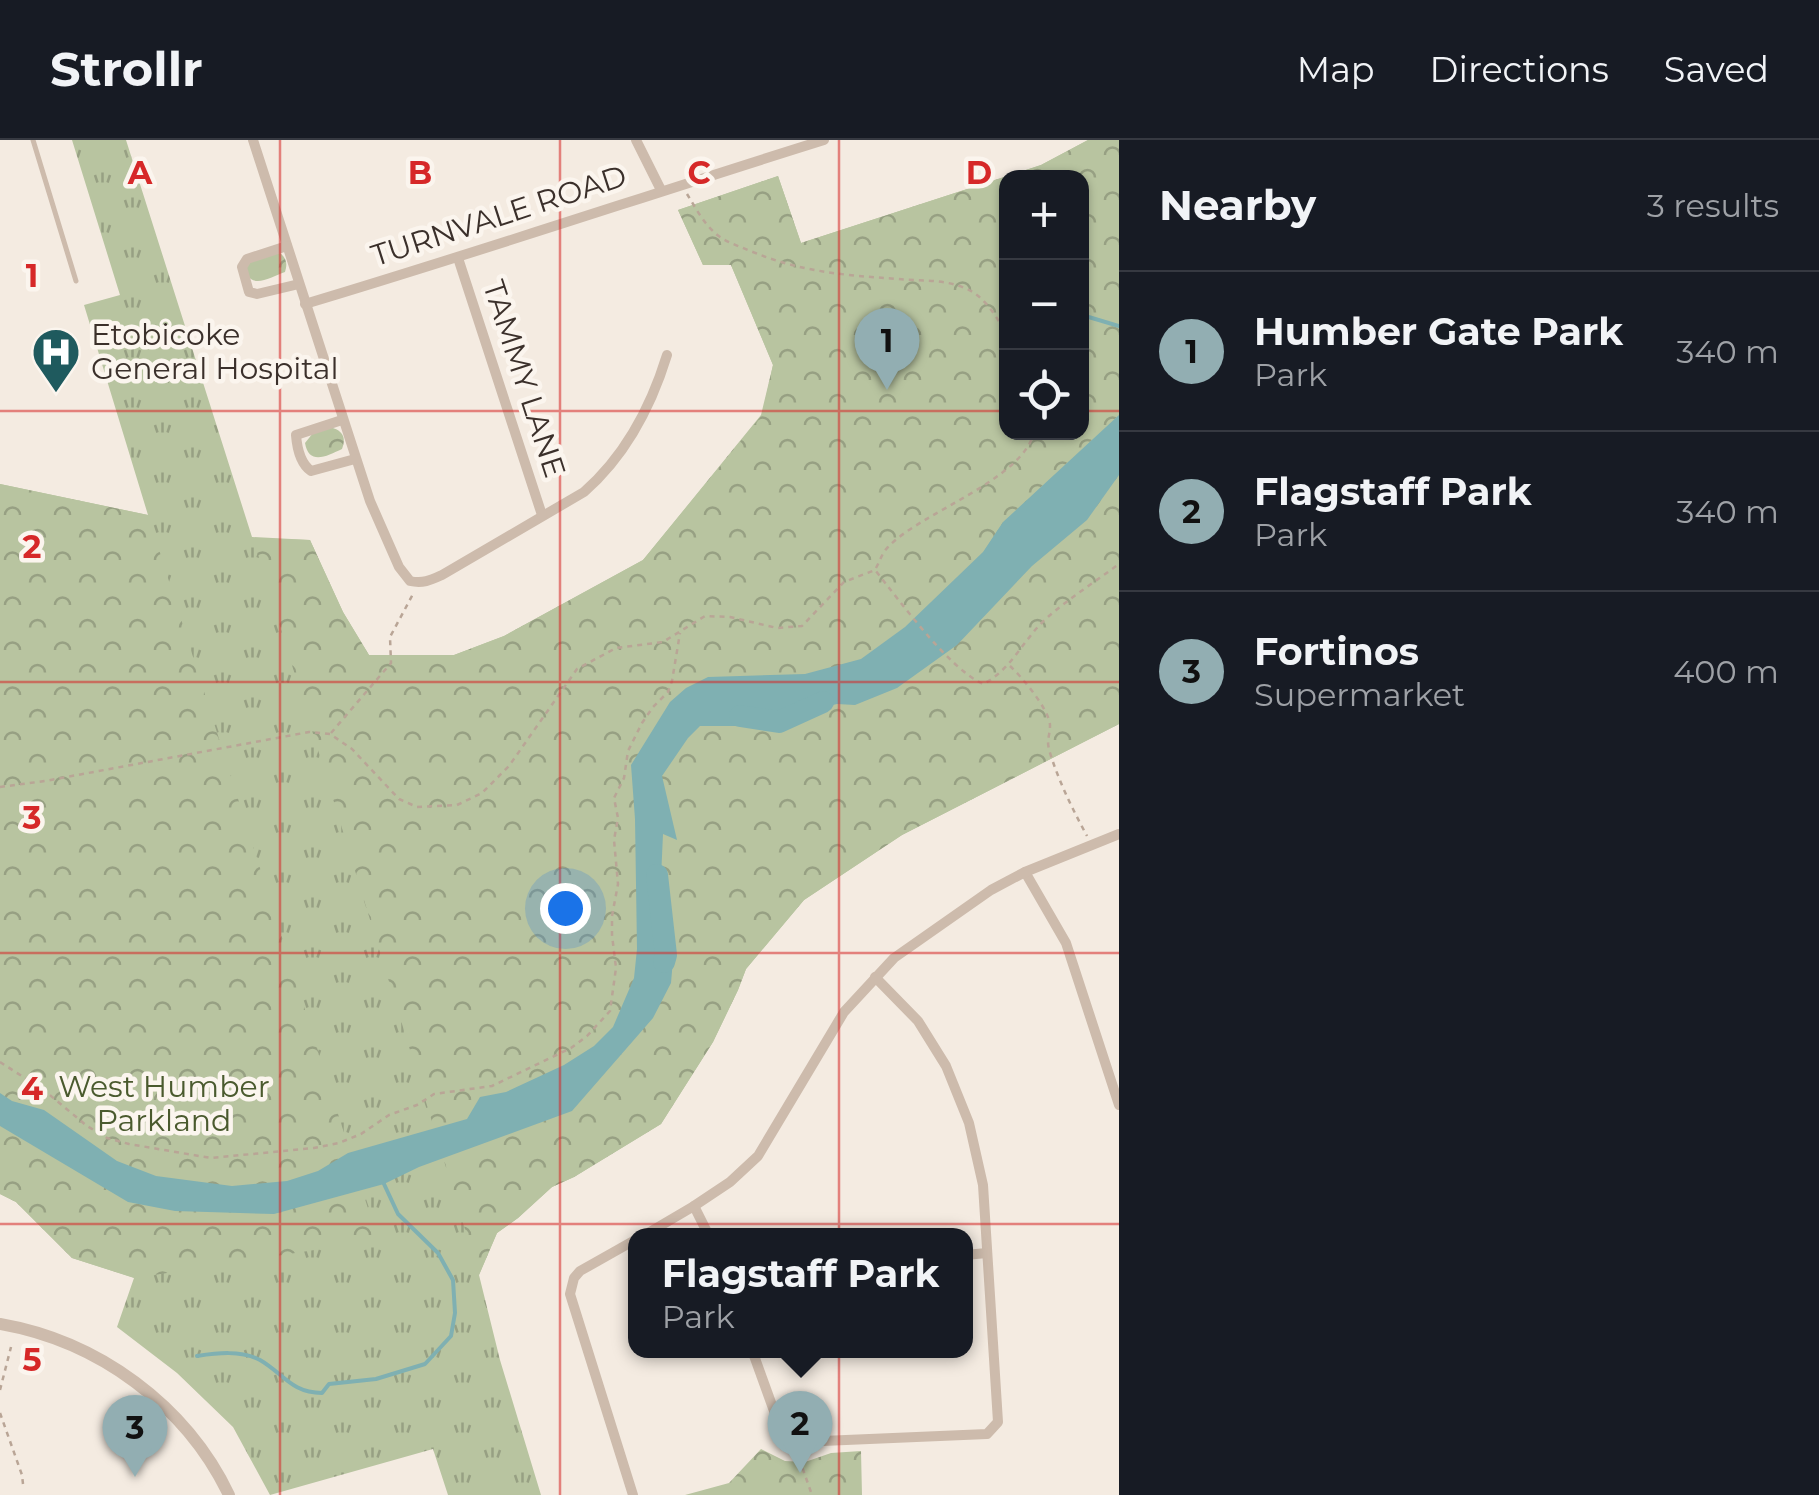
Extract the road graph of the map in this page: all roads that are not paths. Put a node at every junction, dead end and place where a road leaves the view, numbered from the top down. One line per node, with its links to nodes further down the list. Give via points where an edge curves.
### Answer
1 (33, 140): 8 (lane)
2 (255, 140): 6 (street)
3 (636, 140): 5 (street)
4 (824, 140): 5 (street, TURNVALE ROAD)
5 (661, 190): 7 (street, TURNVALE ROAD)
6 (287, 246): 9 (street); 9 (street, via 247,260 242,267 249,292)
7 (458, 258): 10 (street, TURNVALE ROAD); 14 (street, TAMMY LANE)
8 (76, 282)
9 (298, 284): 10 (street)
10 (305, 304): 12 (street)
11 (667, 356): 14 (street, via 621,454 584,492)
12 (342, 420): 13 (street); 13 (street, via 296,435 304,466 310,471)
13 (355, 459): 14 (street, via 410,581 442,574)
14 (542, 515)
15 (1119, 834): 16 (street)
16 (1025, 872): 17 (street, via 958,912); 18 (street, via 1066,943)
17 (876, 977): 19 (street, via 844,1012 758,1156); 23 (street, via 918,1020 964,1109 983,1186)
18 (1119, 1105)
19 (694, 1206): 20 (street); 21 (street)
20 (656, 1228)
21 (705, 1228)
22 (628, 1244): 28 (street, via 580,1271 570,1294)
23 (987, 1253): 24 (street); 26 (street, via 998,1422 987,1434 799,1442 782,1433)
24 (973, 1254)
25 (0, 1324): 27 (street, via 86,1350 150,1393 186,1427)
26 (755, 1358)
27 (229, 1495)
28 (633, 1495)

